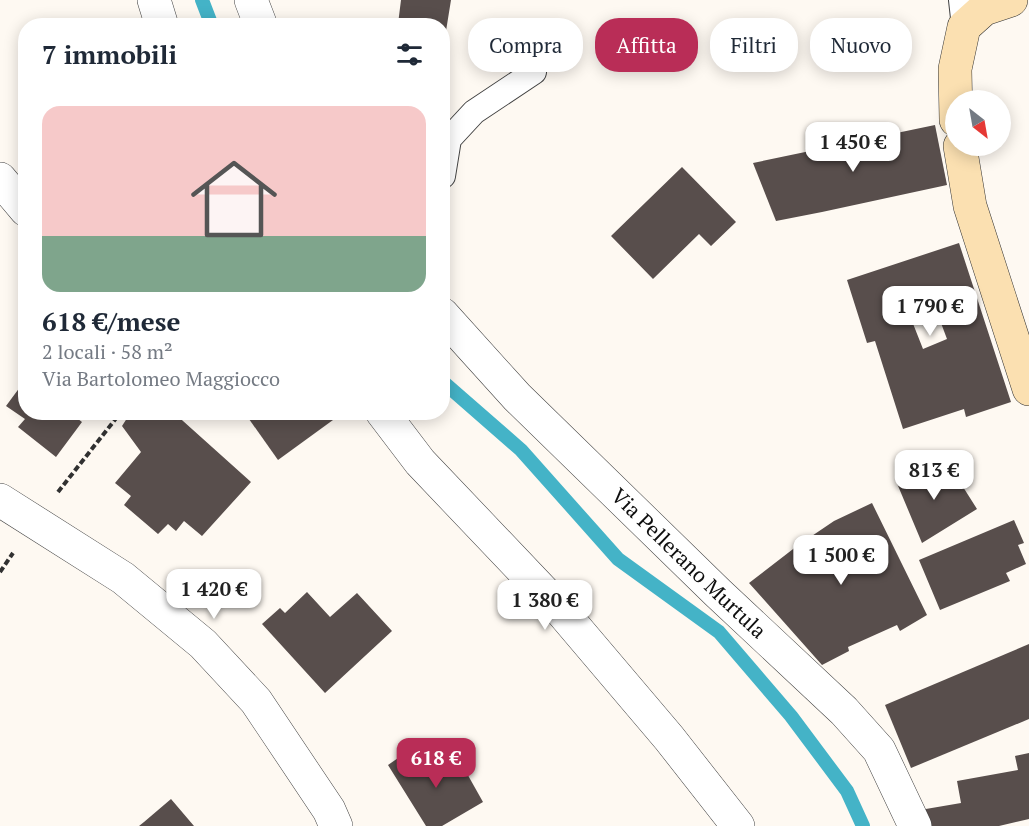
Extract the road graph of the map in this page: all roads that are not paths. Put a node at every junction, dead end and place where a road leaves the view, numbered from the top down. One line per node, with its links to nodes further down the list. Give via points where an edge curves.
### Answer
1 (154, 0): 5 (street)
2 (251, 0): 6 (street)
3 (1011, 0): 4 (street)
4 (962, 13): 8 (street)
5 (160, 18)
6 (258, 18)
7 (534, 72): 9 (lane, via 474,112)
8 (955, 90)
9 (450, 138)
10 (962, 156): 14 (street, via 970,206)
11 (0, 180): 12 (street)
12 (18, 201)
13 (450, 323): 19 (street, Via Pellerano Murtula, via 526,405 851,719 879,750)
14 (1029, 389)
15 (388, 420): 18 (street, via 420,462 557,606)
16 (0, 500): 17 (street, via 123,578 203,644 256,701)
17 (336, 826)
18 (738, 826)
19 (915, 826)

